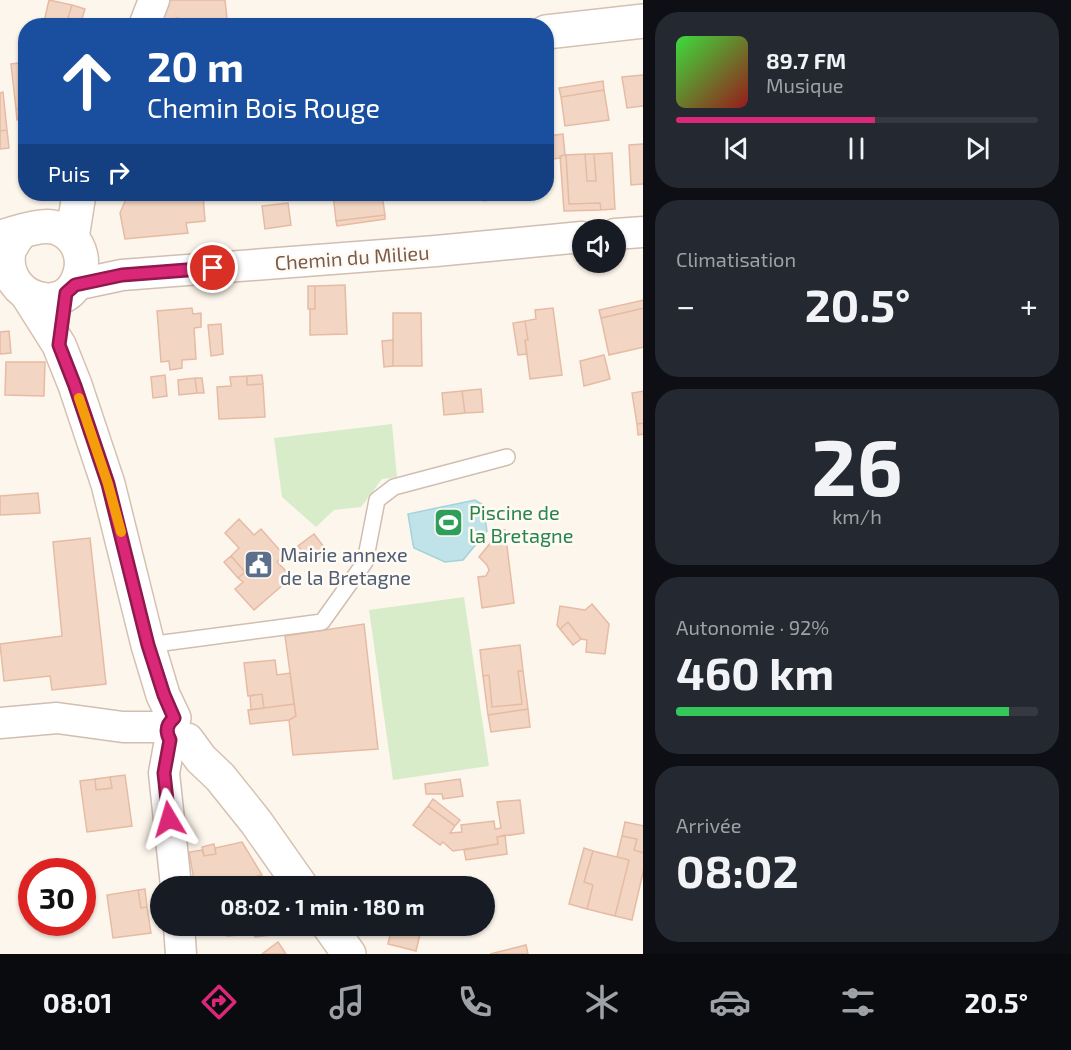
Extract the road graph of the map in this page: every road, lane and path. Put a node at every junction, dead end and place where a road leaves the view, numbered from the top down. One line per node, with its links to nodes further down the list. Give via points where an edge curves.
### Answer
1 (154, 0): 2 (street)
2 (147, 18)
3 (643, 21): 4 (street)
4 (554, 31)
5 (58, 201): 7 (street)
6 (79, 201): 11 (street)
7 (19, 231): 11 (street, via 50,225 62,230); 13 (street, via 7,263)
8 (643, 232): 9 (street)
9 (626, 233)
10 (572, 238): 12 (street, Chemin du Milieu)
11 (76, 245): 12 (street); 14 (street, via 82,264)
12 (122, 275): 14 (street, Chemin du Milieu)
13 (12, 279): 14 (street, via 37,300 57,298); 15 (street)
14 (71, 289): 15 (street)
15 (59, 345): 17 (street, via 108,484)
16 (507, 457): 17 (lane, via 394,487 377,500 365,562 322,621)
17 (148, 645): 19 (street)
18 (0, 723): 19 (street, via 57,717)
19 (174, 731): 20 (street, via 164,773); 21 (street, via 220,777)
20 (176, 876)
21 (294, 876)
22 (180, 936): 24 (street)
23 (336, 936): 25 (street)
24 (181, 954)
25 (349, 954)

